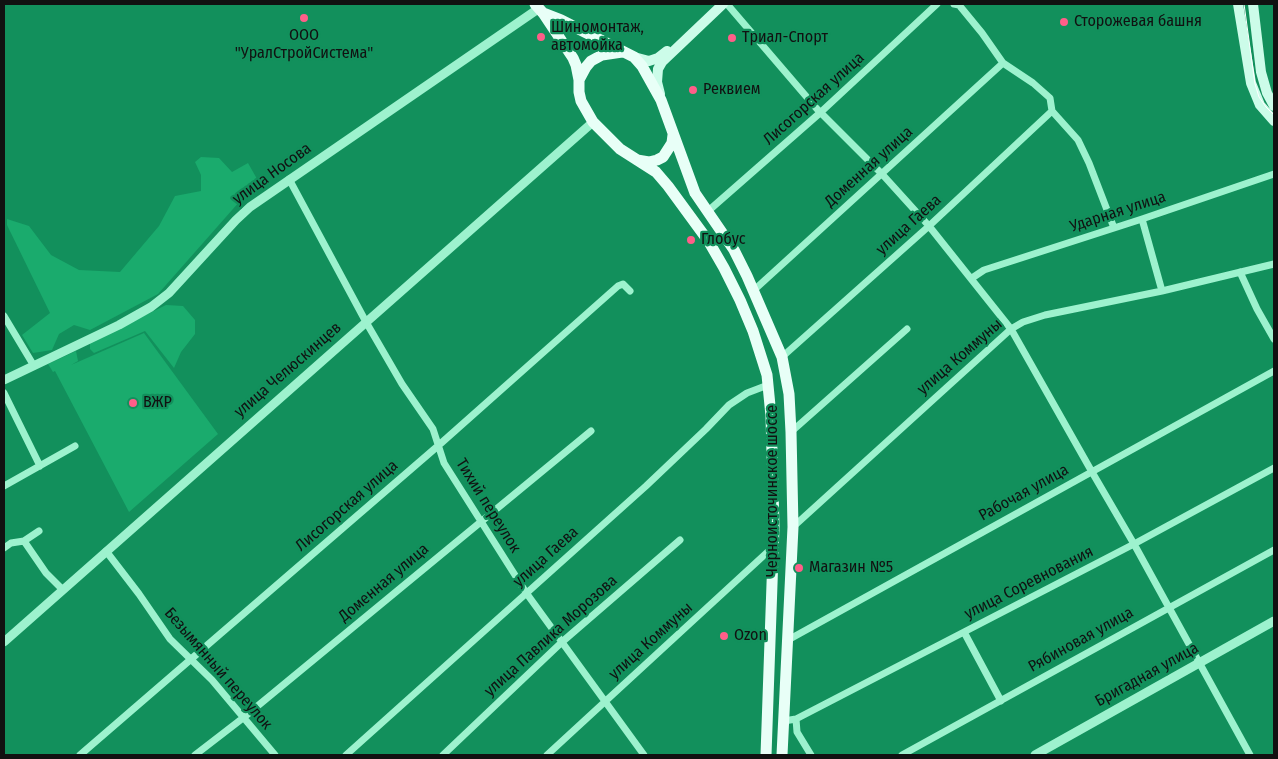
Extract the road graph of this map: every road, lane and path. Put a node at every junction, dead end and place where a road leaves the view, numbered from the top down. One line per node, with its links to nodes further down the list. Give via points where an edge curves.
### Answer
1 (725, 4): 7 (main road); 13 (street)
2 (937, 4): 13 (street, Лисогорская улица)
3 (954, 4): 9 (street, via 959,5 982,33)
4 (1238, 4): 15 (main road, via 1251,83 1260,105)
5 (1253, 4): 12 (main road, via 1261,72)
6 (539, 8): 8 (main road); 10 (main road, via 573,58); 21 (street, улица Носова)
7 (688, 36): 8 (main road, via 658,58 648,61); 11 (main road, via 658,69)
8 (629, 55): 10 (main road, via 609,53 596,58); 11 (main road, via 642,66)
9 (1003, 64): 14 (street, via 1034,83 1050,98); 19 (street, Доменная улица)
10 (579, 80): 16 (main road, via 581,101)
11 (661, 100): 17 (main road)
12 (1274, 106)
13 (821, 112): 19 (street); 22 (street, Лисогорская улица)
14 (1052, 112): 24 (street, улица Гаева); 25 (street, via 1078,140)
15 (1274, 121)
16 (593, 122): 18 (main road); 33 (street, улица Челюскинцев)
17 (673, 134): 18 (main road, via 672,143 663,156 649,162); 22 (main road, Черноисточинское шоссе, via 695,193)
18 (635, 160): 41 (main road, Черноисточинское шоссе, via 656,172 668,186 718,257 753,331)
19 (882, 174): 24 (street); 31 (street, Доменная улица)
20 (1274, 174): 23 (street, Ударная улица)
21 (289, 179): 33 (street, Тихий переулок); 38 (street, улица Носова, via 236,220 161,300 119,325)
22 (707, 212): 31 (main road, Черноисточинское шоссе, via 734,250)
23 (1142, 219): 25 (street, Ударная улица); 29 (street)
24 (929, 226): 28 (street); 37 (street, улица Гаева)
25 (1114, 228): 28 (street, Ударная улица, via 984,270)
26 (1274, 264): 27 (street, улица Коммуны)
27 (1240, 272): 29 (street, улица Коммуны); 36 (street)
28 (972, 278): 35 (street)
29 (1162, 290): 35 (street, улица Коммуны, via 1046,315)
30 (630, 291): 45 (street, Лисогорская улица, via 620,284)
31 (753, 291): 37 (main road, Черноисточинское шоссе)
32 (4, 316): 38 (street)
33 (366, 322): 45 (street, Тихий переулок, via 433,429); 60 (street, улица Челюскинцев)
34 (907, 329): 44 (street)
35 (1011, 329): 49 (street); 53 (street, улица Коммуны)
36 (1274, 339)
37 (782, 357): 44 (main road, Черноисточинское шоссе)
38 (34, 366): 40 (street, улица Носова)
39 (1274, 371): 49 (street, Рабочая улица)
40 (4, 380)
41 (768, 385): 56 (main road, Черноисточинское шоссе); 62 (street, улица Гаева, via 729,404 666,467)
42 (4, 393): 47 (street)
43 (591, 431): 51 (street, Доменная улица)
44 (791, 432): 53 (main road, Черноисточинское шоссе)
45 (439, 445): 51 (street, Тихий переулок, via 444,463); 69 (street, Лисогорская улица)
46 (74, 446): 47 (street)
47 (40, 466): 50 (street)
48 (1274, 468): 57 (street, улица Соревнования)
49 (1092, 472): 57 (street); 66 (street, Рабочая улица)
50 (4, 486)
51 (480, 521): 62 (street, Тихий переулок); 73 (street, Доменная улица)
52 (38, 531): 55 (street)
53 (792, 532): 56 (main road); 66 (main road, Черноисточинское шоссе)
54 (680, 540): 68 (street, улица Павлика Морозова)
55 (24, 541): 58 (street, via 10,543); 61 (street, via 46,573)
56 (773, 542): 72 (street, улица Коммуны); 82 (main road, Черноисточинское шоссе)
57 (1134, 544): 63 (street); 65 (street, улица Соревнования)
58 (4, 548)
59 (1274, 550): 63 (street, Рябиновая улица)
60 (106, 551): 61 (street, улица Челюскинцев); 69 (street, Безымянный переулок, via 170,639)
61 (64, 590): 67 (street, улица Челюскинцев)
62 (526, 594): 68 (street, Тихий переулок); 78 (street, улица Гаева)
63 (1170, 607): 70 (street); 71 (street, Рябиновая улица)
64 (1274, 621): 70 (street, Бригадная улица)
65 (964, 632): 71 (street); 74 (street, улица Соревнования)
66 (788, 640): 74 (main road, Черноисточинское шоссе)
67 (4, 642)
68 (562, 642): 72 (street, Тихий переулок); 79 (street, улица Павлика Морозова)
69 (191, 660): 73 (street, Безымянный переулок); 75 (street, Лисогорская улица)
70 (1199, 663): 86 (street, Бригадная улица); 87 (street)
71 (1001, 701): 85 (street, Рябиновая улица)
72 (604, 702): 80 (street, улица Коммуны); 81 (street, Тихий переулок)
73 (243, 718): 76 (street, Доменная улица); 77 (street, Безымянный переулок)
74 (790, 720): 83 (main road, Черноисточинское шоссе); 84 (street)
75 (80, 755)
76 (195, 755)
77 (275, 755)
78 (346, 755)
79 (443, 755)
80 (547, 755)
81 (644, 755)
82 (766, 755)
83 (782, 755)
84 (811, 755)
85 (902, 755)
86 (1035, 755)
87 (1250, 755)

